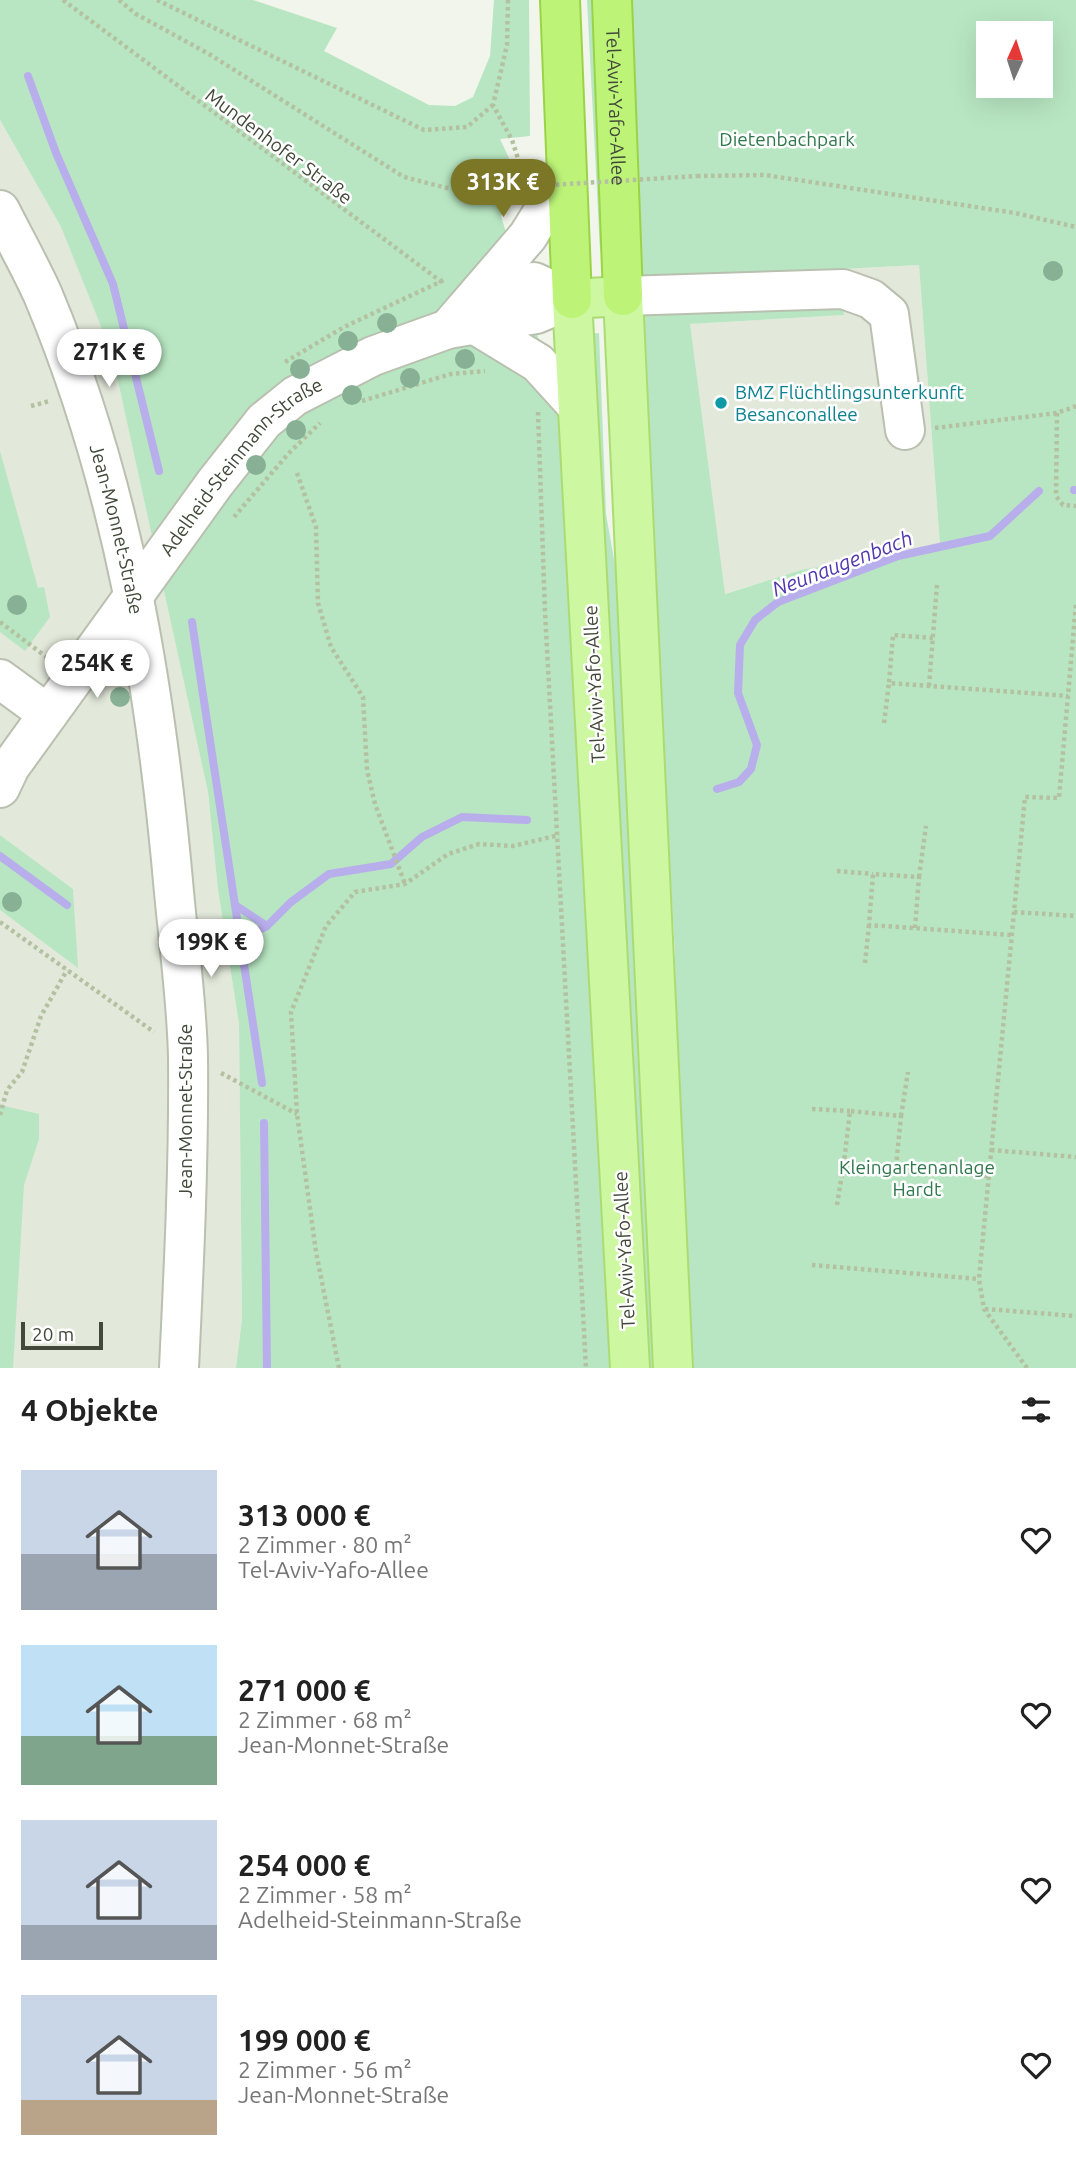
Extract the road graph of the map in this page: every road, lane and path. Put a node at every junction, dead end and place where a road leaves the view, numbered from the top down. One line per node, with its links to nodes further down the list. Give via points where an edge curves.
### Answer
1 (63, 0): 14 (path, Mundenhofer Straße, via 375,236 442,281)
2 (119, 0): 11 (path, bridge, via 404,177 447,188 765,174 1015,213)
3 (157, 0): 7 (path, via 424,130 467,127)
4 (508, 0): 7 (path, via 507,45)
5 (560, 0): 8 (highway, Tel-Aviv-Yafo-Allee)
6 (612, 0): 12 (highway, Tel-Aviv-Yafo-Allee)
7 (493, 105): 9 (path, via 512,139)
8 (565, 176): 13 (highway, Tel-Aviv-Yafo-Allee); 14 (street, via 528,236)
9 (526, 191)
10 (0, 210): 27 (street, Jean-Monnet-Straße, via 42,294 80,394 111,490)
11 (1076, 227)
12 (623, 296): 13 (main road); 22 (street, via 843,289 871,299 888,314); 75 (main road, Tel-Aviv-Yafo-Allee)
13 (572, 299): 14 (street, Adelheid-Steinmann-Straße, via 534,282); 18 (main road, Tel-Aviv-Yafo-Allee)
14 (468, 315): 18 (street, via 538,363); 27 (street, Adelheid-Steinmann-Straße, via 330,376 264,421)
15 (491, 370): 16 (path, via 451,374)
16 (356, 403)
17 (538, 404): 41 (path)
18 (577, 406): 74 (main road, Tel-Aviv-Yafo-Allee)
19 (1076, 406): 20 (path)
20 (1057, 413): 22 (path); 24 (path, via 1056,496 1063,505)
21 (326, 419): 25 (path, via 288,454)
22 (905, 430)
23 (297, 473): 45 (path, via 316,527 318,603 331,647 363,697 367,770)
24 (1076, 506)
25 (230, 522)
26 (937, 585): 30 (path)
27 (135, 597): 33 (street, Adelheid-Steinmann-Straße); 54 (street, Jean-Monnet-Straße, via 160,757)
28 (1076, 604): 31 (path)
29 (0, 622): 33 (path)
30 (933, 638): 34 (path, via 893,635); 35 (path)
31 (1073, 667): 36 (path)
32 (0, 679): 37 (street)
33 (75, 679): 37 (street, Adelheid-Steinmann-Straße)
34 (889, 683): 35 (path); 38 (path)
35 (929, 686): 36 (path)
36 (1068, 696): 46 (path, via 1059,798 1025,797)
37 (48, 714): 39 (street, Adelheid-Steinmann-Straße)
38 (884, 723)
39 (3, 777)
40 (926, 826): 44 (path)
41 (559, 835): 45 (path, via 513,846 479,844 448,854); 73 (path)
42 (837, 871): 43 (path)
43 (873, 874): 44 (path); 49 (path)
44 (919, 877): 50 (path)
45 (405, 884): 58 (path, via 355,892 326,926 292,1012)
46 (1014, 912): 47 (path); 51 (path)
47 (1076, 916)
48 (0, 922): 53 (path)
49 (869, 925): 50 (path); 52 (path)
50 (915, 928): 51 (path)
51 (1012, 935): 61 (path)
52 (865, 963)
53 (66, 970): 54 (path); 59 (path, via 41,1016 22,1072 7,1090)
54 (188, 1055): 58 (path); 71 (street, Jean-Monnet-Straße)
55 (908, 1072): 60 (path)
56 (812, 1109): 57 (path)
57 (850, 1111): 60 (path); 63 (path)
58 (297, 1114): 72 (path, via 316,1252)
59 (0, 1115)
60 (901, 1116): 64 (path)
61 (992, 1150): 62 (path); 65 (path)
62 (1076, 1157)
63 (844, 1162): 64 (path); 66 (path)
64 (896, 1167): 65 (path)
65 (989, 1176): 68 (path)
66 (838, 1205)
67 (812, 1265): 68 (path)
68 (979, 1279): 69 (path)
69 (984, 1309): 70 (path); 76 (path)
70 (1076, 1316)
71 (179, 1368)
72 (339, 1368)
73 (586, 1368)
74 (630, 1368)
75 (673, 1368)
76 (1027, 1368)

